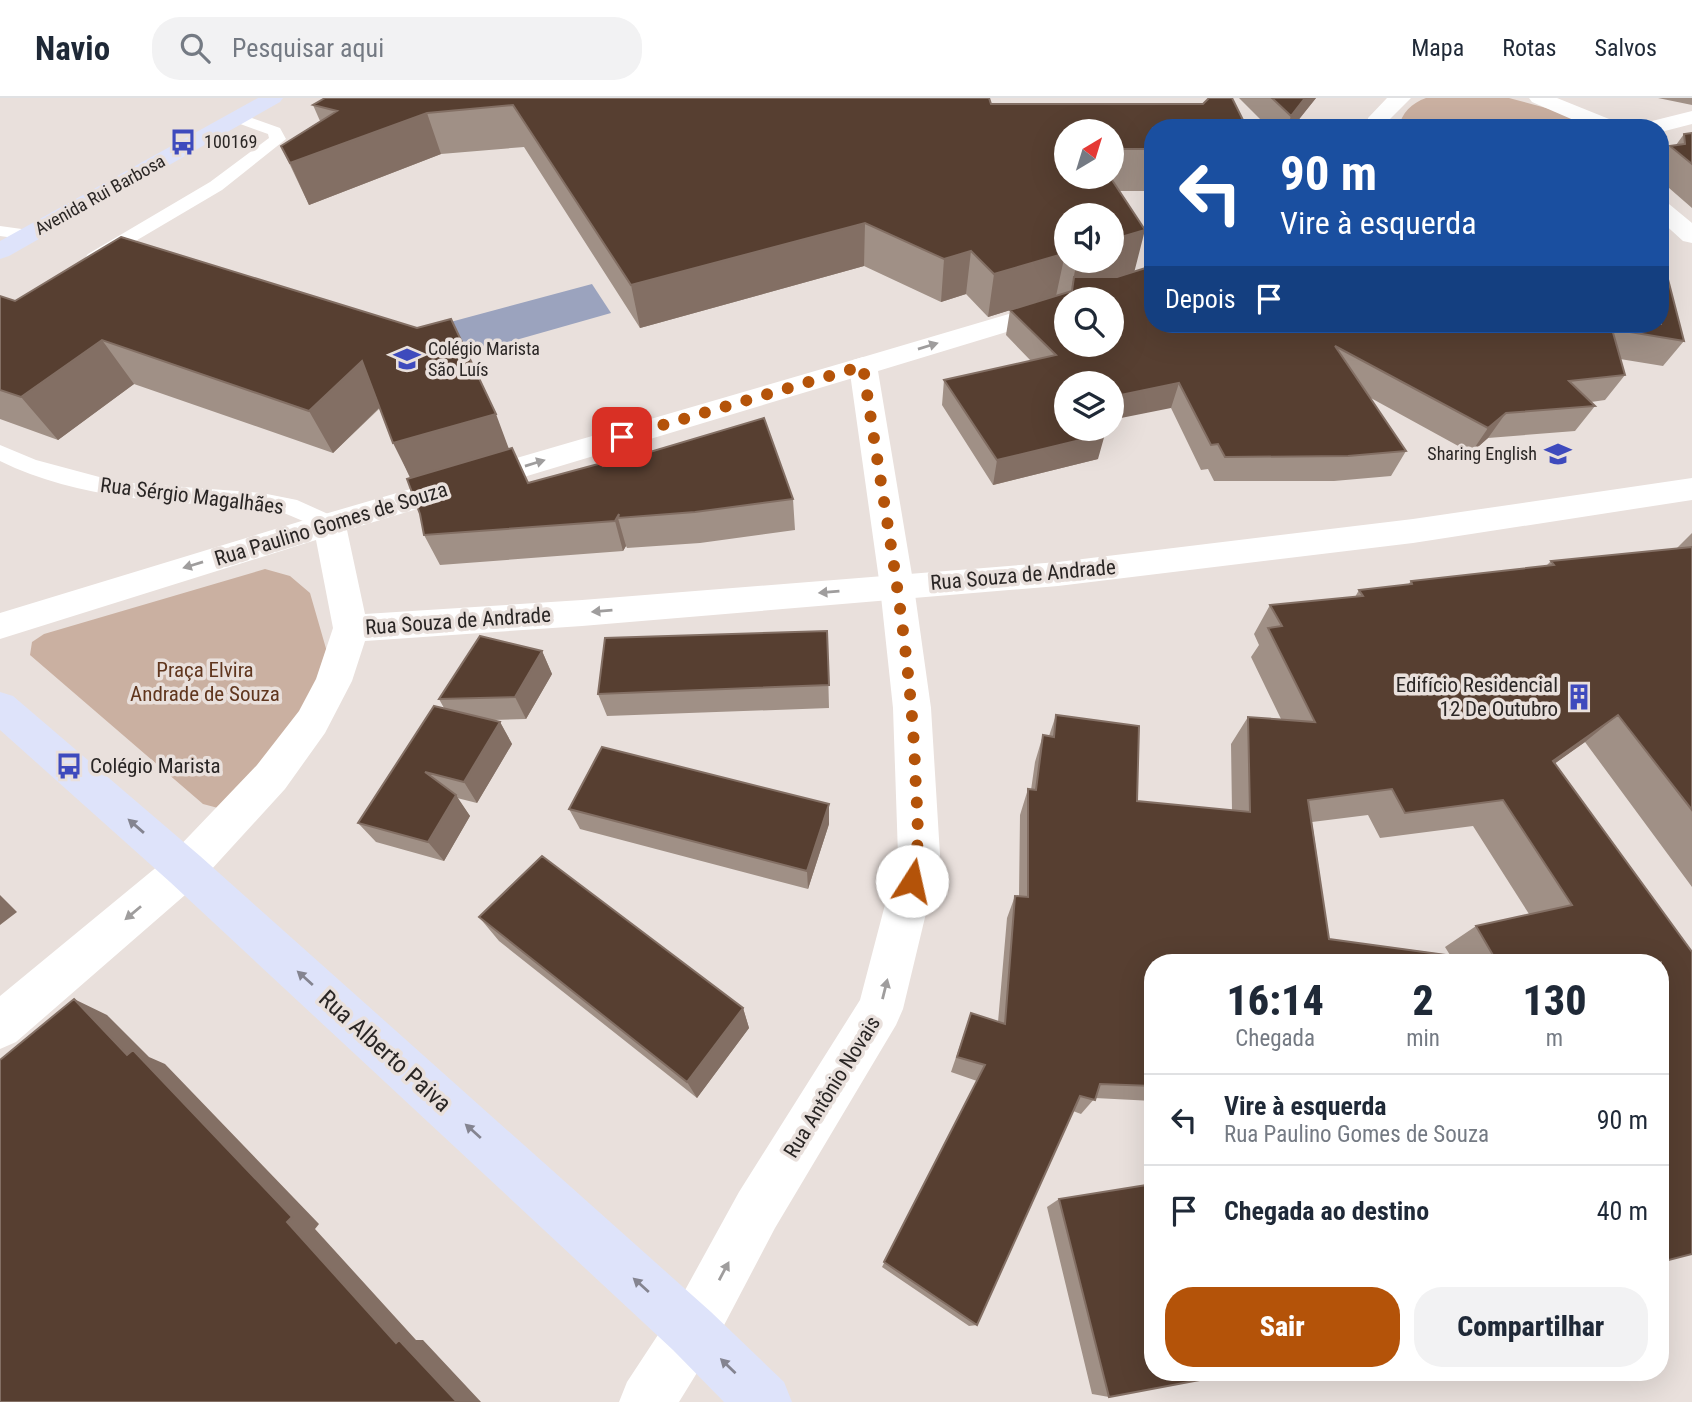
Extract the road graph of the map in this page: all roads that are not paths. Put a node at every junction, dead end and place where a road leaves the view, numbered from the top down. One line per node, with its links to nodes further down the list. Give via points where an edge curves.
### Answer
1 (274, 98): 5 (main road, Avenida Rui Barbosa)
2 (1401, 98): 6 (street)
3 (1539, 98): 7 (street)
4 (1692, 117): 8 (street)
5 (238, 118): 11 (main road, Avenida Rui Barbosa); 14 (lane, via 274,131 278,139 216,186)
6 (1379, 119)
7 (1589, 119)
8 (1669, 123)
9 (1669, 216): 12 (street)
10 (0, 231): 11 (lane)
11 (29, 235): 13 (main road, Avenida Rui Barbosa)
12 (1692, 236)
13 (0, 251)
14 (84, 264)
15 (1054, 309): 16 (street, Rua Paulino Gomes de Souza, one-way to 15)
16 (863, 366): 19 (street, Rua Paulino Gomes de Souza, one-way to 16); 20 (street, Rua Antônio Novais)
17 (0, 452): 19 (lane, Rua Sérgio Magalhães, via 29,466 94,485 262,501 289,506)
18 (1692, 489): 20 (street, Rua Souza de Andrade, via 1399,533 1058,574)
19 (329, 524): 21 (street, Rua Paulino Gomes de Souza, one-way to 21); 22 (street)
20 (897, 587): 22 (street, Rua Souza de Andrade, one-way to 22); 26 (street, Rua Antônio Novais, one-way to 20, via 757,1210 880,1009 919,855 912,708)
21 (0, 626)
22 (351, 628): 24 (street, via 334,681 312,722 271,777)
23 (0, 706): 24 (main road, Rua Alberto Paiva, one-way to 23)
24 (185, 869): 25 (street, one-way to 25); 26 (main road, Rua Alberto Paiva, one-way to 24)
25 (0, 1026)
26 (692, 1331): 27 (street, Rua Antônio Novais); 28 (main road, Rua Alberto Paiva, one-way to 26)
27 (648, 1402)
28 (764, 1402)

